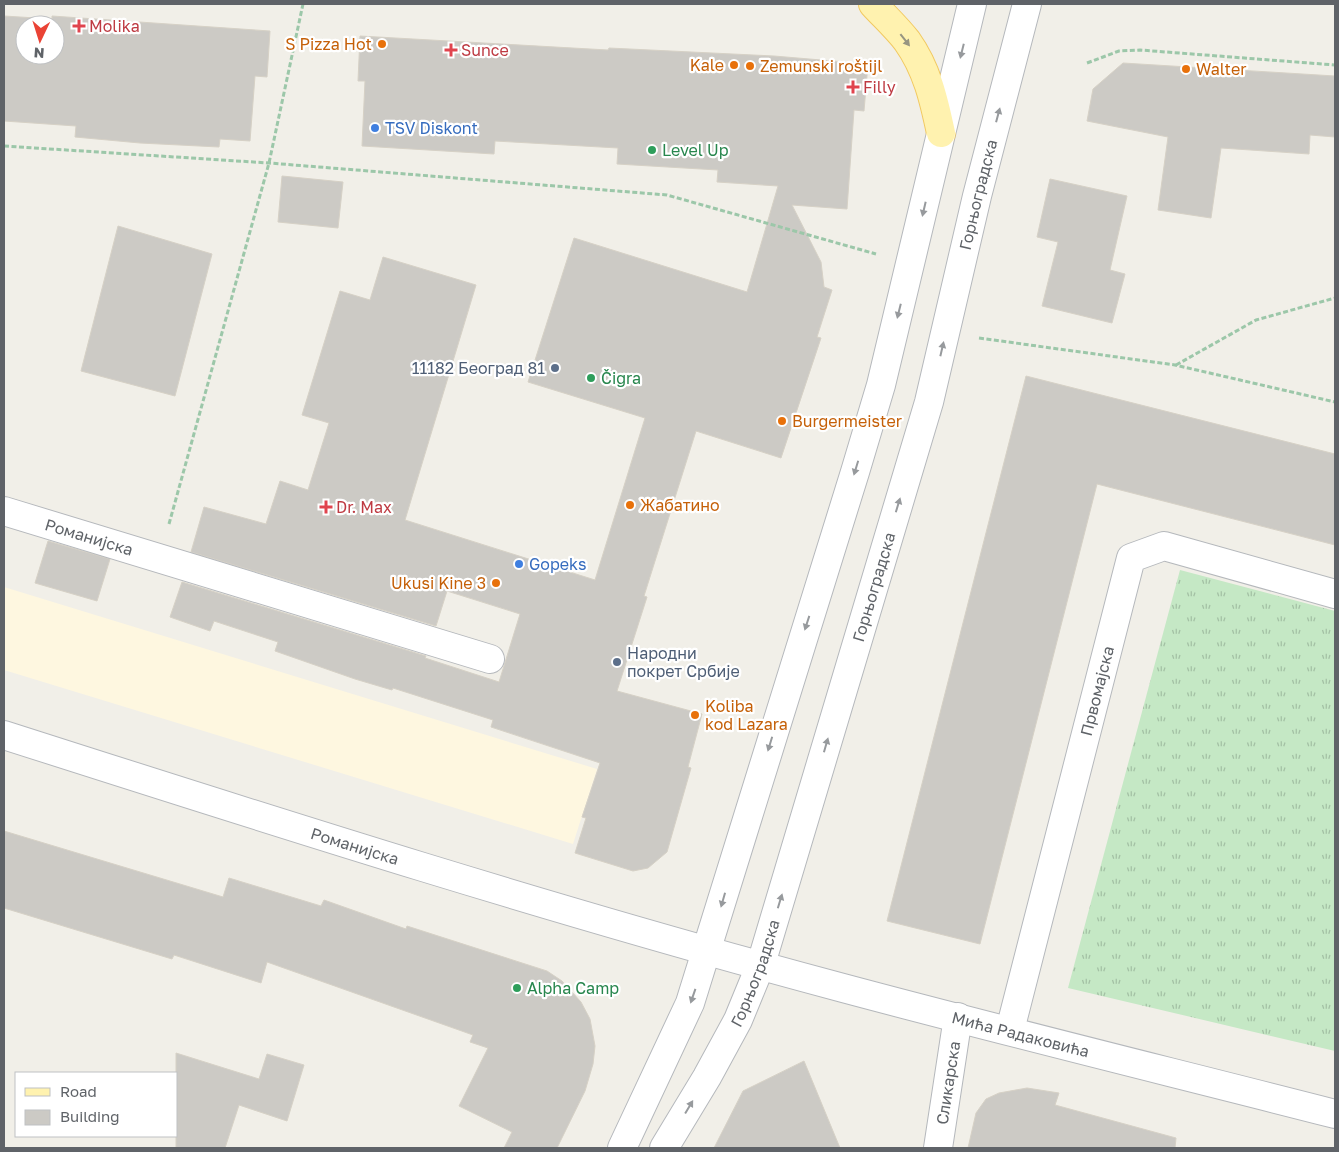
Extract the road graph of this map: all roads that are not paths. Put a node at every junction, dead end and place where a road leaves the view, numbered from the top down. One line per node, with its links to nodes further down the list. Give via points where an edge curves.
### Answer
1 (873, 4): 4 (main road, one-way to 4, via 907,41 924,70)
2 (972, 4): 4 (street, one-way to 4)
3 (1027, 4): 10 (street, Горњоградска, one-way to 3, via 930,402 977,196)
4 (941, 133): 9 (street, one-way to 9, via 881,386)
5 (4, 511): 7 (street, Романијска)
6 (1335, 594): 12 (street, Првомајска, via 1164,546 1131,558)
7 (490, 659)
8 (4, 735): 9 (street, Романијска, via 247,813)
9 (708, 950): 10 (street, Мића Радаковића); 14 (street, one-way to 14, via 690,1003)
10 (761, 964): 11 (street, Мића Радаковића); 15 (street, Горњоградска, one-way to 10, via 738,1020)
11 (958, 1017): 12 (street, Мића Радаковића); 16 (street, Сликарска)
12 (1010, 1030): 13 (street, Мића Радаковића)
13 (1335, 1114)
14 (622, 1148)
15 (664, 1148)
16 (938, 1148)

